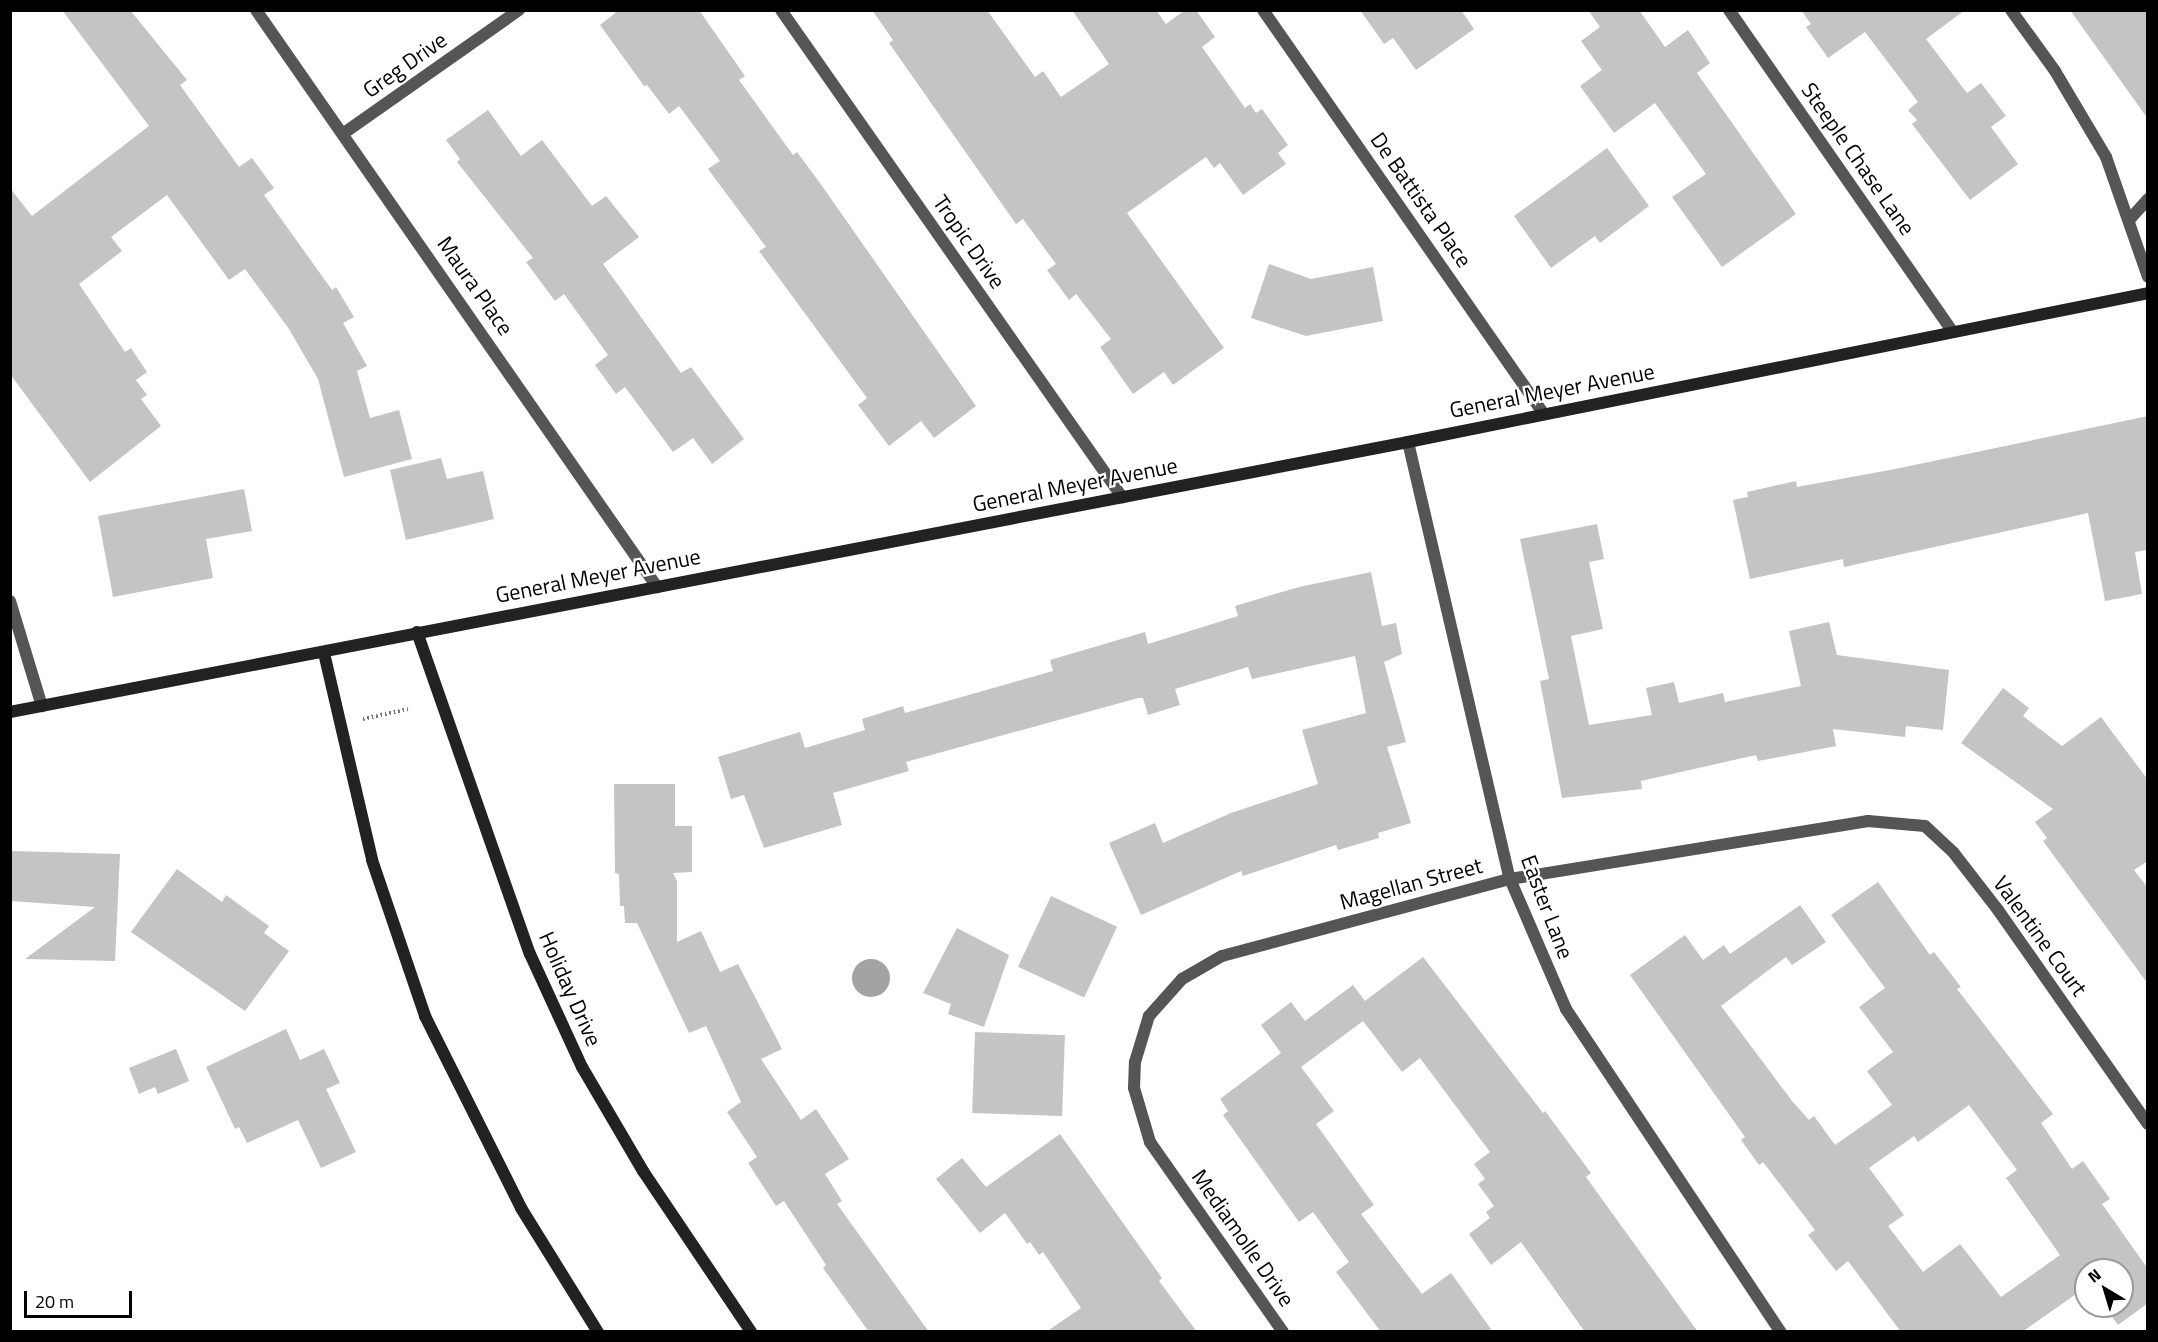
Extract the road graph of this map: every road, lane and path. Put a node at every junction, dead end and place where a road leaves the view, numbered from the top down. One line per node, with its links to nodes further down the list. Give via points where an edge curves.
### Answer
1 (256, 10): 7 (street, Maura Place)
2 (519, 10): 7 (street, Greg Drive)
3 (781, 10): 15 (street, Tropic Drive)
4 (1263, 10): 13 (street, De Battista Place)
5 (1729, 10): 12 (street, Steeple Chase Lane)
6 (2011, 10): 9 (street, via 2055,71 2106,157)
7 (344, 133): 16 (street, Maura Place)
8 (2148, 199): 9 (street)
9 (2130, 219): 10 (street)
10 (2148, 276)
11 (2148, 293): 12 (main road, General Meyer Avenue)
12 (1953, 332): 13 (main road, General Meyer Avenue)
13 (1544, 414): 14 (main road, General Meyer Avenue)
14 (1408, 442): 15 (main road, General Meyer Avenue); 25 (street, Easter Lane)
15 (1122, 497): 16 (main road, General Meyer Avenue)
16 (657, 587): 18 (main road, General Meyer Avenue)
17 (10, 601): 20 (street)
18 (417, 632): 19 (main road, General Meyer Avenue); 29 (main road, Holiday Drive, via 530,954 582,1066 649,1180)
19 (324, 653): 20 (main road, General Meyer Avenue); 28 (main road, via 372,860 425,1016 521,1208)
20 (42, 706): 22 (main road, General Meyer Avenue)
21 (408, 709): 23 (path)
22 (10, 712)
23 (363, 719)
24 (1868, 821): 25 (street, Magellan Street); 26 (street, Valentine Court, via 1882,819 1925,826 1953,852)
25 (1510, 879): 27 (street, Magellan Street, via 1222,956 1182,979 1149,1016 1135,1062 1134,1088 1139,1112 1150,1142); 31 (street, Easter Lane, via 1566,1009)
26 (2148, 1124)
27 (1168, 1169): 30 (street, Mediamolle Drive)
28 (598, 1332)
29 (750, 1332)
30 (1283, 1332)
31 (1780, 1332)

